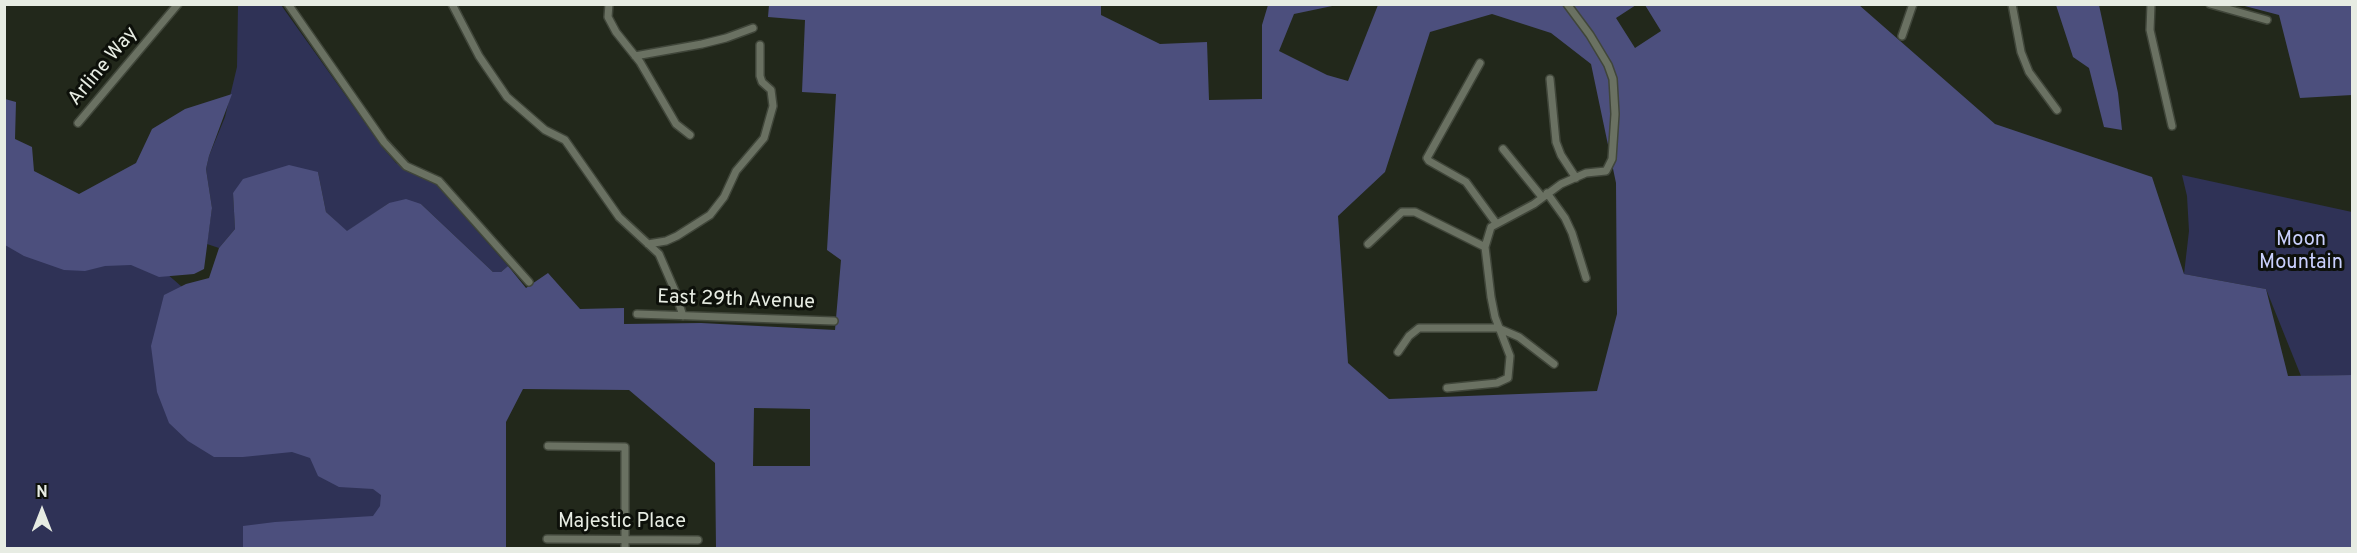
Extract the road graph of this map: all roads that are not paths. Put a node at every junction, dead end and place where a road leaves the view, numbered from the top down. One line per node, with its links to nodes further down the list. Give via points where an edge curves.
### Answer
1 (178, 4): 18 (street, Arline Way)
2 (288, 4): 29 (street, via 384,142 406,166 439,180)
3 (452, 4): 25 (street, via 479,56 507,97 545,130 565,140 619,217)
4 (609, 4): 14 (street, via 608,17)
5 (1567, 4): 22 (street, via 1608,65 1615,114 1612,159 1606,171)
6 (1913, 4): 12 (street)
7 (2012, 4): 17 (street, via 2020,52 2029,72)
8 (2151, 4): 19 (street, via 2150,30)
9 (2210, 4): 10 (street)
10 (2267, 20)
11 (753, 28): 14 (street, via 702,44)
12 (1902, 36)
13 (760, 45): 25 (street, via 760,76 771,90 773,106 764,138 736,171 721,203 710,215 666,241)
14 (635, 56): 20 (street, via 676,124)
15 (1480, 63): 24 (street, via 1427,158 1466,182)
16 (1550, 79): 22 (street, via 1556,142)
17 (2057, 110)
18 (78, 123)
19 (2172, 126)
20 (690, 135)
21 (1503, 148): 23 (street)
22 (1576, 177): 23 (street)
23 (1544, 195): 24 (street); 28 (street, via 1565,218)
24 (1496, 223): 27 (street)
25 (648, 243): 31 (street, via 667,270)
26 (1368, 244): 27 (street, via 1402,212 1415,212)
27 (1485, 247): 33 (street)
28 (1586, 278)
29 (529, 282)
30 (637, 314): 31 (street, East 29th Avenue)
31 (683, 316): 32 (street, East 29th Avenue)
32 (834, 321)
33 (1498, 328): 34 (street, via 1419,328); 35 (street, via 1519,337); 36 (street, via 1510,356 1508,378 1497,383)
34 (1398, 352)
35 (1554, 364)
36 (1447, 388)
37 (548, 446): 39 (street, via 625,447)
38 (547, 539): 39 (street, Majestic Place)
39 (625, 539): 40 (street, Majestic Place); 41 (street)
40 (698, 540)
41 (625, 549)

